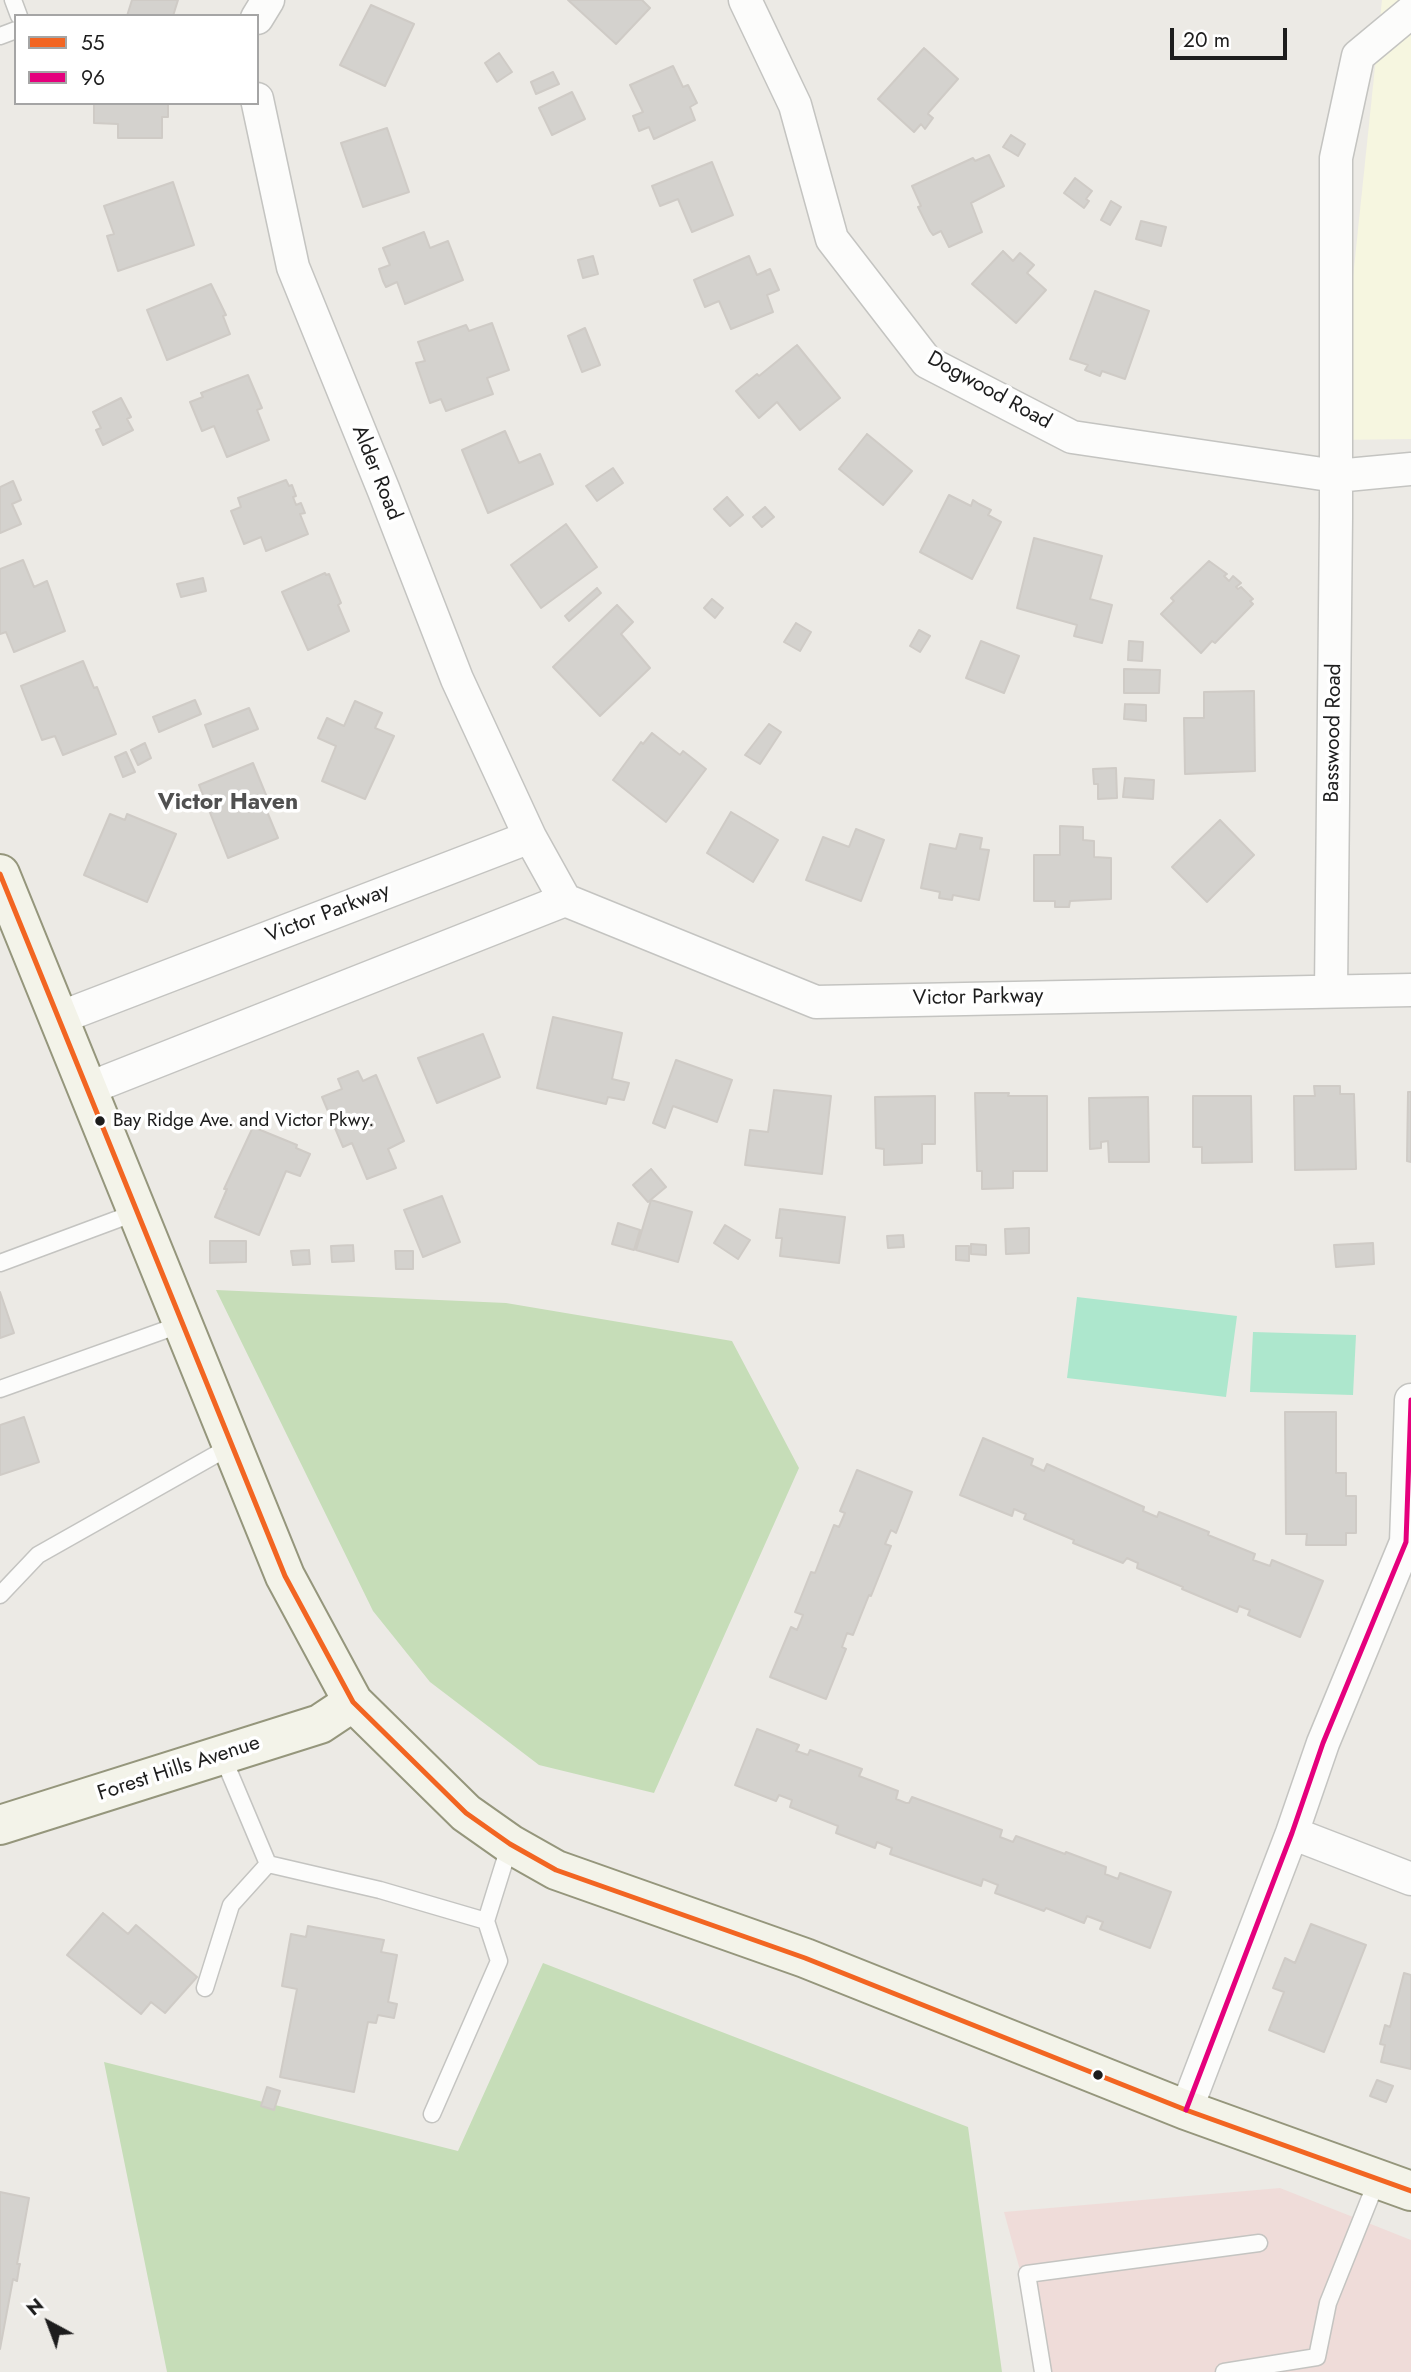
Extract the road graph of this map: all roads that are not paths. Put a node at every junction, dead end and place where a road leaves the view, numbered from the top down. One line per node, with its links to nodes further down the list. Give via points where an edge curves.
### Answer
1 (745, 0): 5 (street, Dogwood Road, via 795,105 832,239 927,362 1072,437)
2 (1411, 12): 5 (street, Basswood Road, via 1358,56 1336,158)
3 (258, 105): 6 (street, Alder Road, via 293,267 457,679)
4 (1411, 469): 5 (street, Dogwood Road)
5 (1336, 476): 9 (street, Basswood Road)
6 (530, 836): 8 (street); 11 (street, Victor Parkway)
7 (0, 874): 11 (main road)
8 (565, 900): 9 (street, Victor Parkway, via 817,1002); 12 (street)
9 (1331, 990): 10 (street, Victor Parkway)
10 (1411, 990)
11 (59, 1018): 12 (main road)
12 (87, 1089): 13 (main road)
13 (137, 1212): 14 (lane); 15 (main road)
14 (0, 1263)
15 (183, 1324): 16 (lane); 18 (main road)
16 (0, 1389)
17 (1411, 1400): 23 (street, via 1406,1542 1323,1743)
18 (231, 1446): 19 (lane, via 38,1555); 20 (main road, via 285,1576)
19 (0, 1595)
20 (353, 1702): 21 (main road, Forest Hills Avenue, via 320,1724); 24 (main road, via 466,1813)
21 (222, 1755): 22 (main road, Forest Hills Avenue); 25 (lane)
22 (0, 1825)
23 (1292, 1833): 26 (street); 29 (street)
24 (510, 1844): 27 (lane); 29 (main road, via 556,1870 805,1958)
25 (268, 1864): 27 (lane); 28 (lane, via 232,1905)
26 (1411, 1880)
27 (486, 1921): 30 (lane, via 499,1961)
28 (205, 1988)
29 (1186, 2110): 31 (main road)
30 (432, 2114)
31 (1394, 2184): 34 (lane, via 1328,2303 1317,2357)
32 (1259, 2243): 33 (lane, via 1027,2274)
33 (1043, 2372)
34 (1224, 2372)

